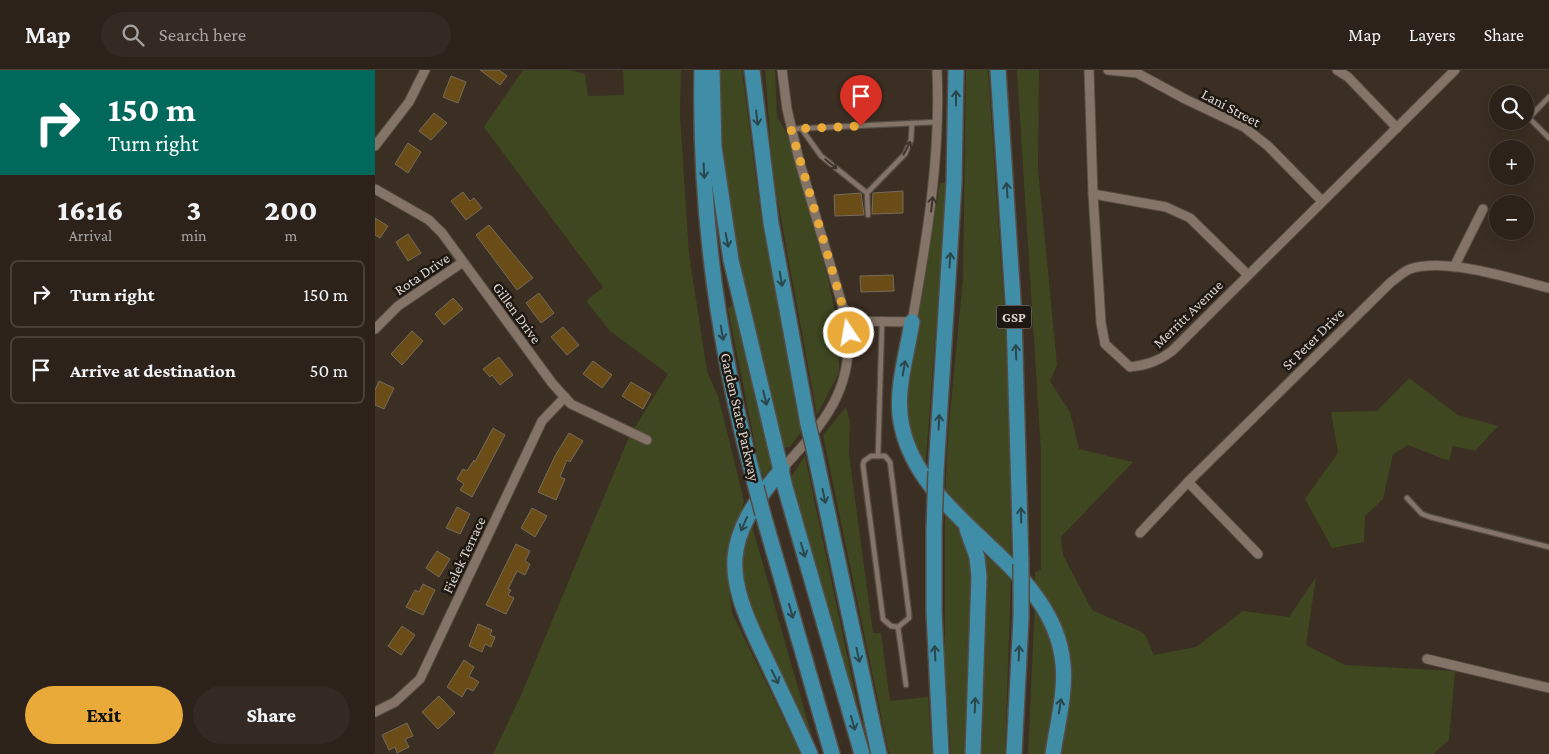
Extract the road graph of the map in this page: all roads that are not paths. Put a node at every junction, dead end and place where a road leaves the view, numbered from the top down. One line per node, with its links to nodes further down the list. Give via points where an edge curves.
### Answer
1 (425, 70): 20 (street, via 409,102)
2 (702, 70): 51 (highway, Garden State Parkway, one-way to 51, bridge, via 707,219 734,396 755,487)
3 (712, 70): 38 (highway, one-way to 38, via 714,147 727,238)
4 (752, 70): 53 (highway, one-way to 53, bridge, via 771,223 808,424)
5 (782, 70): 18 (street)
6 (937, 70): 14 (street)
7 (956, 70): 54 (highway, one-way to 7, bridge, via 934,638 934,530 954,183)
8 (998, 70): 56 (highway, GSP, one-way to 8, bridge, via 1021,564 1014,316)
9 (1089, 70): 23 (street, Merritt Avenue)
10 (1109, 70): 24 (street, Lani Street, via 1137,73 1244,127 1268,146)
11 (1337, 70): 17 (street, via 1348,77)
12 (1455, 70): 17 (street, Merritt Avenue)
13 (1549, 97): 19 (lane, via 1529,118)
14 (938, 122): 15 (lane); 33 (street, one-way to 14, via 932,200)
15 (912, 123): 16 (lane); 22 (lane, one-way to 15, via 905,154 911,140)
16 (801, 128): 18 (lane); 22 (lane, one-way to 22, via 821,156)
17 (1397, 128): 24 (street, Merritt Avenue)
18 (791, 129): 31 (street)
19 (1549, 138)
20 (375, 146)
21 (375, 189): 27 (street, Gillen Drive, via 429,220)
22 (867, 193): 26 (lane)
23 (1093, 194): 29 (street, via 1166,207 1190,218); 29 (street, Merritt Avenue, via 1098,296 1105,344 1130,367 1146,366 1172,351)
24 (1322, 201): 29 (street, Merritt Avenue)
25 (1483, 209): 28 (street)
26 (868, 214)
27 (463, 262): 34 (street, Rota Drive, via 398,306); 35 (street, Gillen Drive)
28 (1454, 267): 30 (street, St Peter Drive); 39 (street, St Peter Drive, via 1433,265 1409,269 1391,282)
29 (1248, 275)
30 (1549, 288)
31 (847, 321): 32 (street); 38 (street, via 847,365 838,398 816,431)
32 (882, 321): 33 (street); 37 (lane)
33 (912, 322): 41 (highway, one-way to 33, via 918,469 902,427 899,409)
34 (375, 329)
35 (565, 397): 36 (street, Gillen Drive, via 571,404); 49 (street, Fielek Terrace, via 543,421 420,679 395,702)
36 (647, 440)
37 (878, 456): 45 (lane, via 885,456 889,462 909,614 909,618); 45 (lane, via 866,458 863,465 883,619)
38 (782, 469): 50 (highway, one-way to 50, via 742,528 735,558 735,580 743,610); 52 (highway, one-way to 52)
39 (1188, 482): 42 (street, St Peter Drive); 44 (street)
40 (1407, 498): 43 (lane, via 1422,514)
41 (962, 518): 55 (highway, one-way to 41, via 979,572 972,538); 57 (highway, one-way to 41, via 1063,673 1054,626 1032,591)
42 (1140, 533)
43 (1549, 547)
44 (1258, 554)
45 (898, 627): 47 (lane)
46 (1427, 660): 48 (street)
47 (906, 685)
48 (1549, 688)
49 (375, 712)
50 (810, 754)
51 (832, 754)
52 (862, 754)
53 (879, 754)
54 (941, 754)
55 (973, 754)
56 (1014, 754)
57 (1053, 754)

